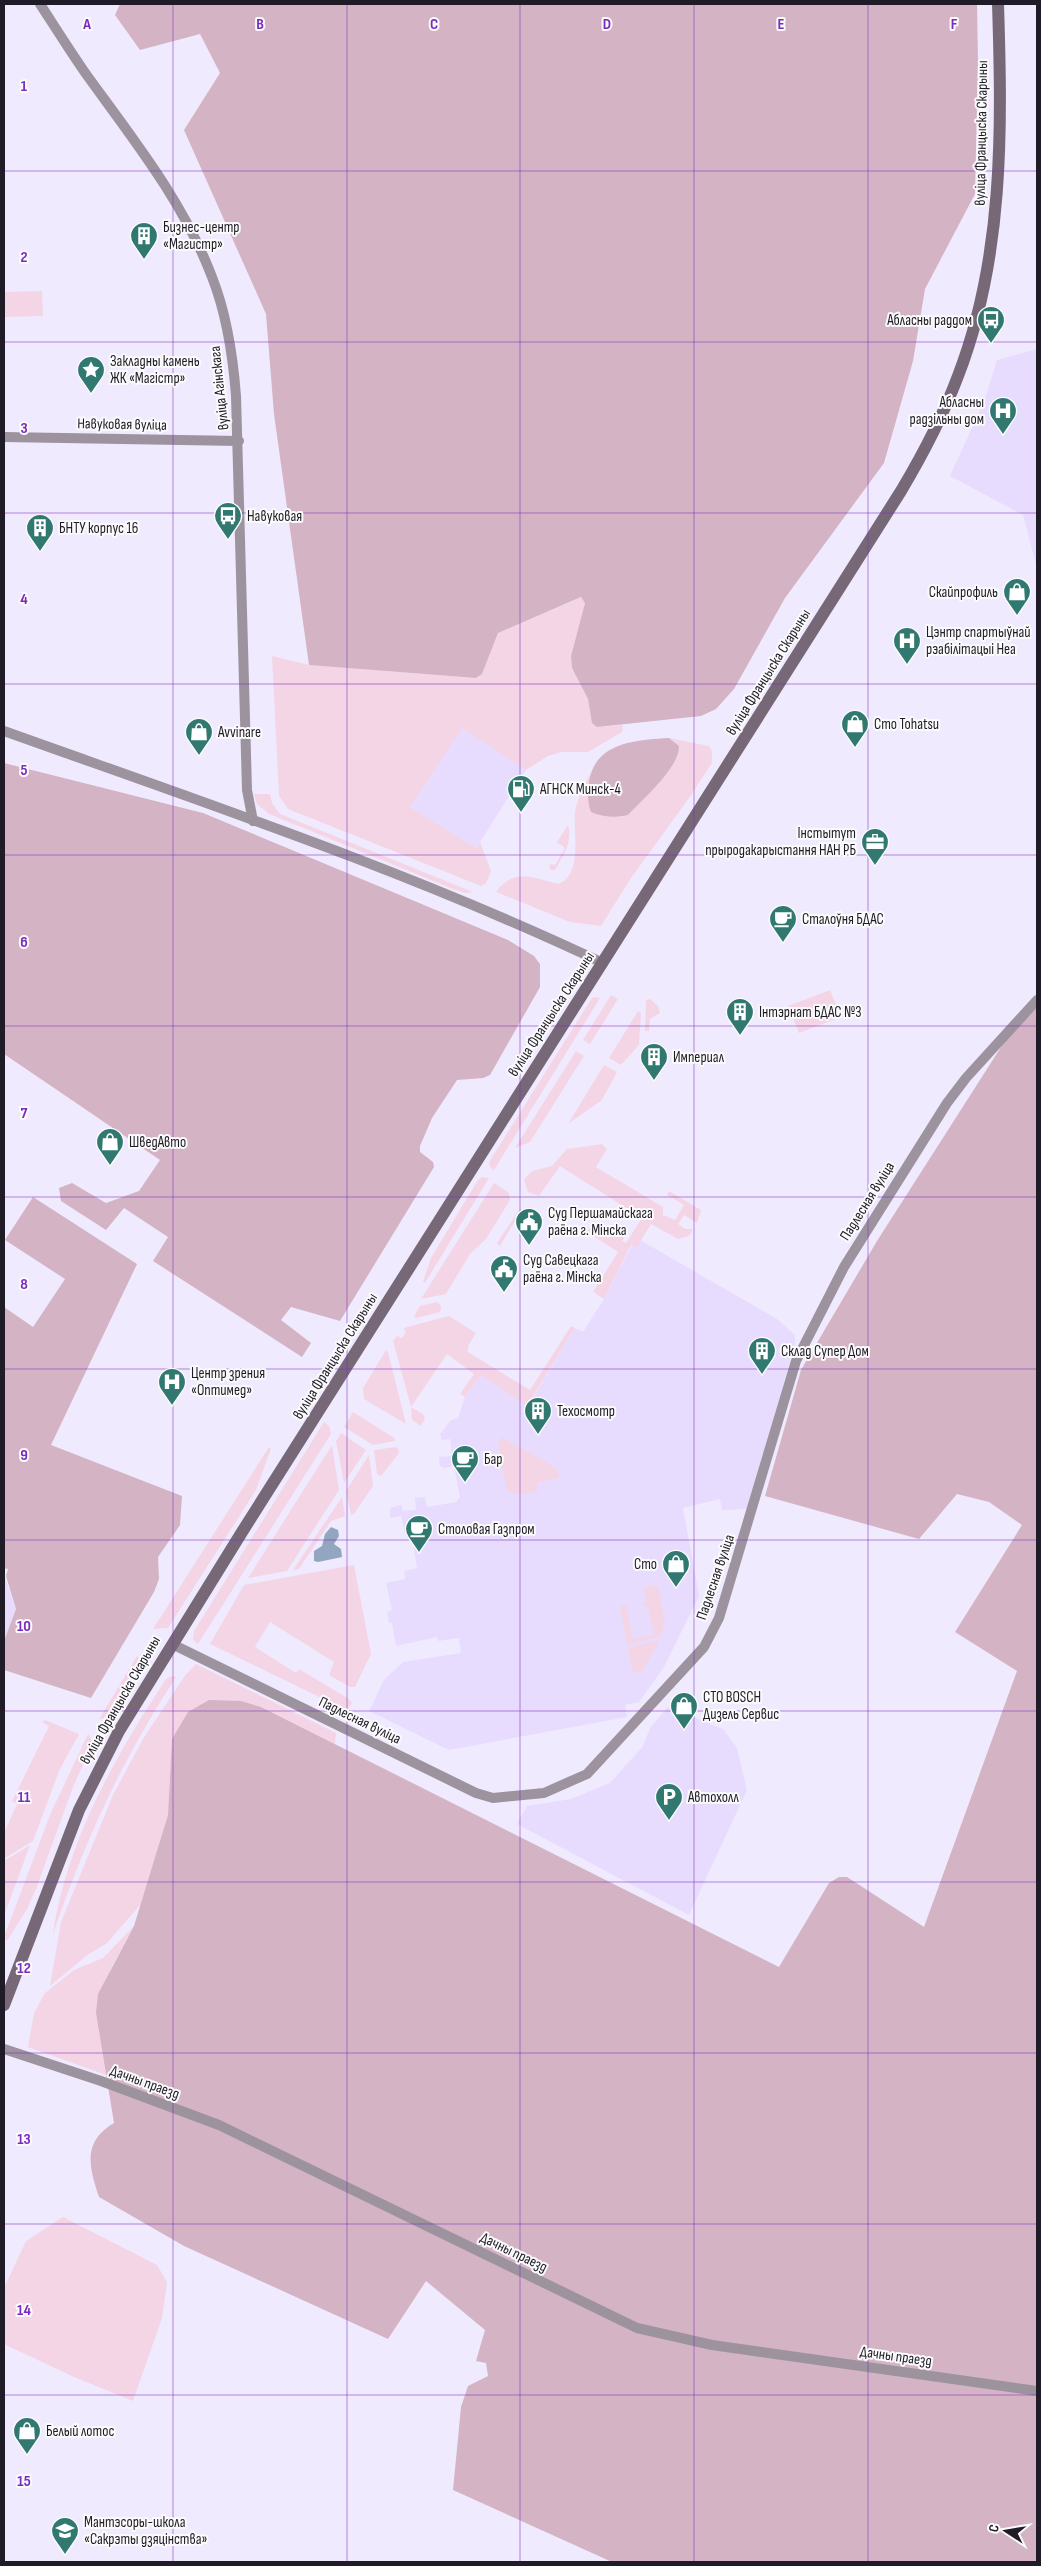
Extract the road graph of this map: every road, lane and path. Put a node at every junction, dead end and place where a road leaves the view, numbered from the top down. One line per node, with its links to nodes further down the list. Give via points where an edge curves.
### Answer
1 (40, 4): 4 (street, вуліца Агінскага, via 161,179 200,249 218,295 230,343)
2 (998, 4): 7 (main road, вуліца Францыска Скарыны, via 1000,130 996,213 977,313 951,394 901,491)
3 (4, 438): 4 (street, Навуковая вуліца)
4 (239, 441): 6 (street, вуліца Агінскага, via 238,539 247,790)
5 (4, 731): 6 (street)
6 (253, 821): 7 (street, via 536,931)
7 (603, 963): 9 (main road, вуліца Францыска Скарыны)
8 (1037, 1000): 9 (street, Падлесная вуліца, via 947,1103 844,1267 808,1335 792,1373 741,1548 719,1618 710,1636 693,1660 587,1774 544,1793 493,1798 476,1793)
9 (172, 1644): 10 (main road, вуліца Францыска Скарыны, via 92,1780)
10 (4, 2005)
11 (4, 2049): 12 (street, Дачны праезд, via 101,2081 219,2126 637,2328 712,2345)
12 (1037, 2391)

